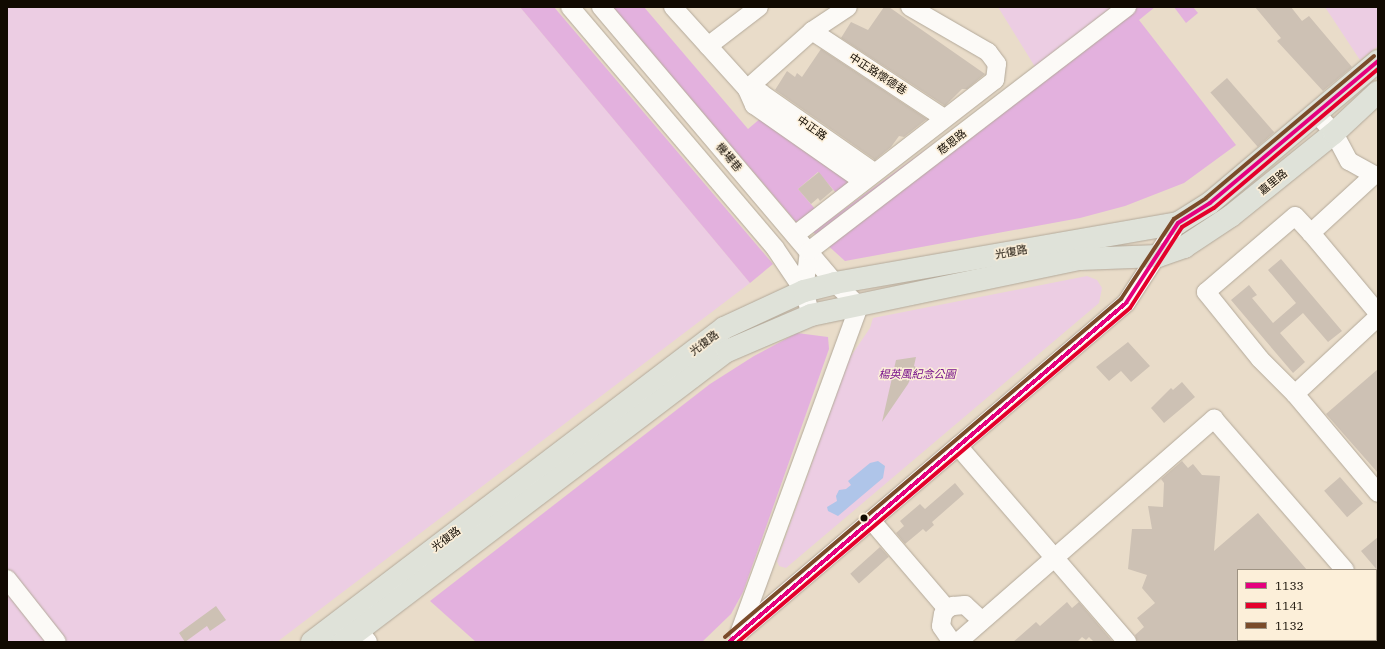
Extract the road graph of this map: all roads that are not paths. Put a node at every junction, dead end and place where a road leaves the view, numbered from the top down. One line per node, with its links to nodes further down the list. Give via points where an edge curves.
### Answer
1 (570, 7): 19 (street)
2 (601, 7): 16 (street, 機場巷)
3 (673, 7): 9 (street, 中正路)
4 (759, 7): 9 (street)
5 (848, 7): 8 (street)
6 (910, 7): 14 (street, via 988,52 997,64 995,80)
7 (1128, 7): 23 (street, 慈恩路)
8 (812, 31): 11 (street); 14 (street, 中正路懷德巷)
9 (708, 46): 11 (street, 中正路)
10 (1378, 61): 13 (main road)
11 (747, 89): 18 (street, 中正路, via 754,105)
12 (1378, 92): 15 (main road, 嘉里路)
13 (1316, 114): 15 (street); 20 (main road, via 1210,203)
14 (944, 118): 18 (street)
15 (1334, 133): 17 (street, via 1349,160); 24 (main road, 嘉里路, via 1203,237)
16 (742, 172): 19 (street); 22 (street, 機場巷)
17 (1376, 173): 21 (street)
18 (869, 176): 22 (street)
19 (724, 188): 26 (street, via 776,248)
20 (1178, 223): 24 (street); 25 (main road, 光復路)
21 (1311, 233): 28 (street); 31 (street, via 1295,216 1206,292 1260,359)
22 (795, 235): 23 (street, 機場巷)
23 (809, 251): 25 (street, 機場巷); 26 (street)
24 (1158, 256): 27 (main road, 光復路, via 1080,260); 32 (street, via 1126,303)
25 (835, 283): 26 (main road, 光復路); 27 (street, 機場巷)
26 (804, 291): 29 (street); 40 (main road, 光復路, via 724,328)
27 (859, 306): 29 (main road, 光復路); 41 (street)
28 (1378, 313)
29 (811, 315): 40 (main road, 光復路, via 727,351)
30 (1378, 317): 31 (street)
31 (1295, 394): 33 (street)
32 (958, 446): 34 (street); 35 (street)
33 (1378, 493)
34 (871, 520): 38 (street); 41 (street)
35 (1054, 558): 36 (street, via 1214,419); 39 (street); 46 (street)
36 (1344, 569)
37 (7, 579): 42 (street)
38 (947, 609): 39 (street, via 965,605); 44 (street, via 943,614 941,626)
39 (982, 621): 45 (street)
40 (354, 632): 43 (main road, 光復路)
41 (734, 638)
42 (57, 642)
43 (312, 642)
44 (952, 642)
45 (958, 642)
46 (1127, 642)

